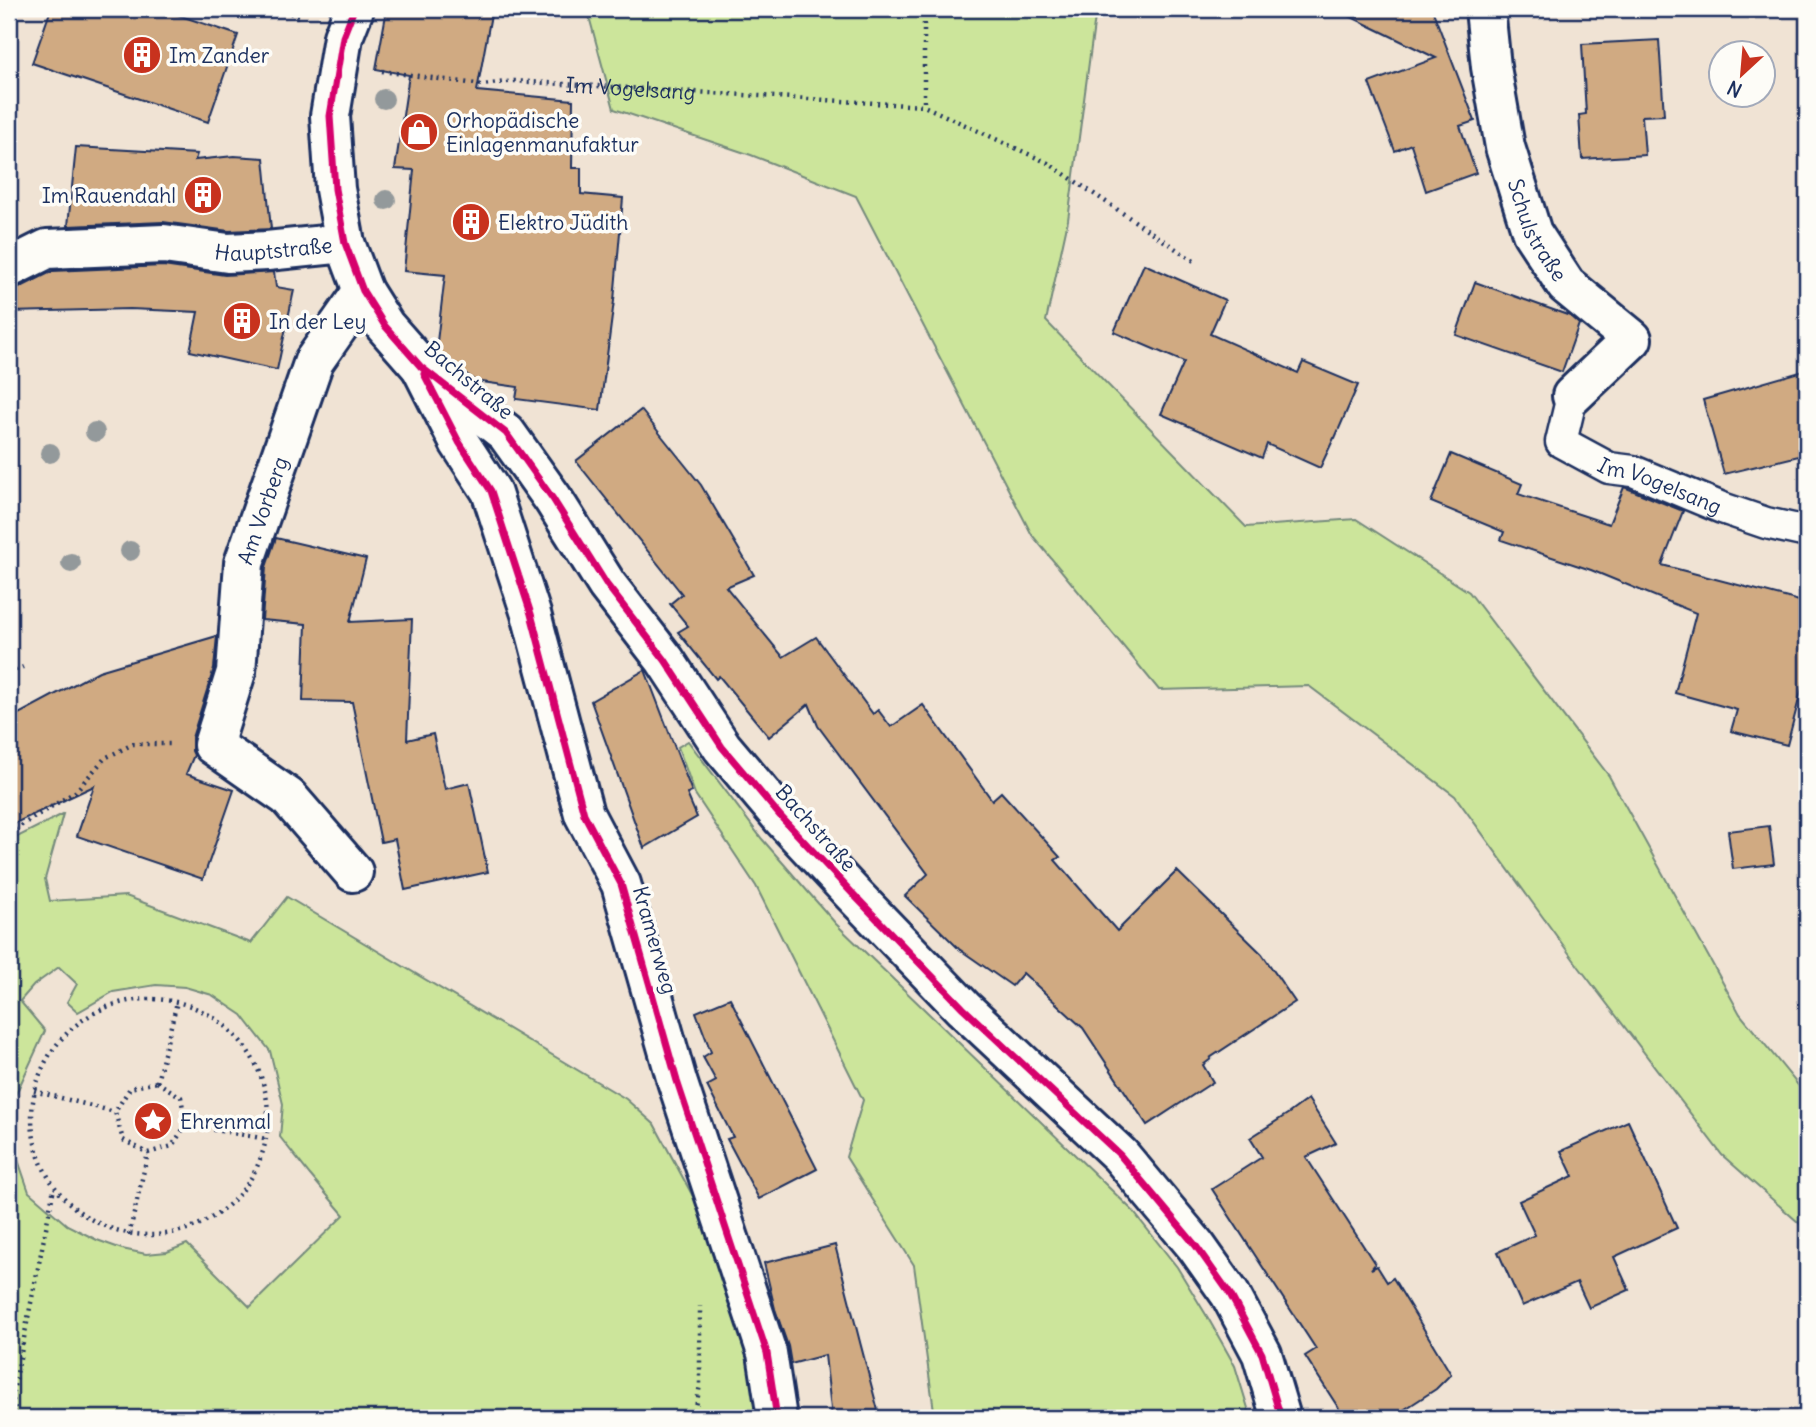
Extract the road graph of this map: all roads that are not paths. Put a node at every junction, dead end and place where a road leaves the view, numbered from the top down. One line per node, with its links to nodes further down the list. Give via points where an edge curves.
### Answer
1 (354, 9): 3 (street, Hauptstraße, via 343,37 330,116 335,190)
2 (1485, 9): 7 (street, Schulstraße, via 1505,147 1532,233 1566,285 1632,339)
3 (345, 243): 4 (street, Hauptstraße, via 228,253 164,244 47,249); 5 (street, Bachstraße)
4 (9, 268)
5 (363, 291): 6 (street, Bachstraße); 9 (street, Am Vorberg, via 314,361 244,563 236,672 213,745 288,797)
6 (421, 368): 10 (street, Kramerweg, via 459,442 491,491 531,614 584,814 621,884 677,1081 767,1353); 11 (street, Bachstraße, via 506,433 722,747 782,818 963,1007 1119,1155 1196,1247 1230,1294 1262,1354)
7 (1572, 396): 8 (lane, Im Vogelsang, via 1561,442 1609,468 1633,471 1721,508)
8 (1807, 532)
9 (354, 872)
10 (777, 1418)
11 (1281, 1418)

